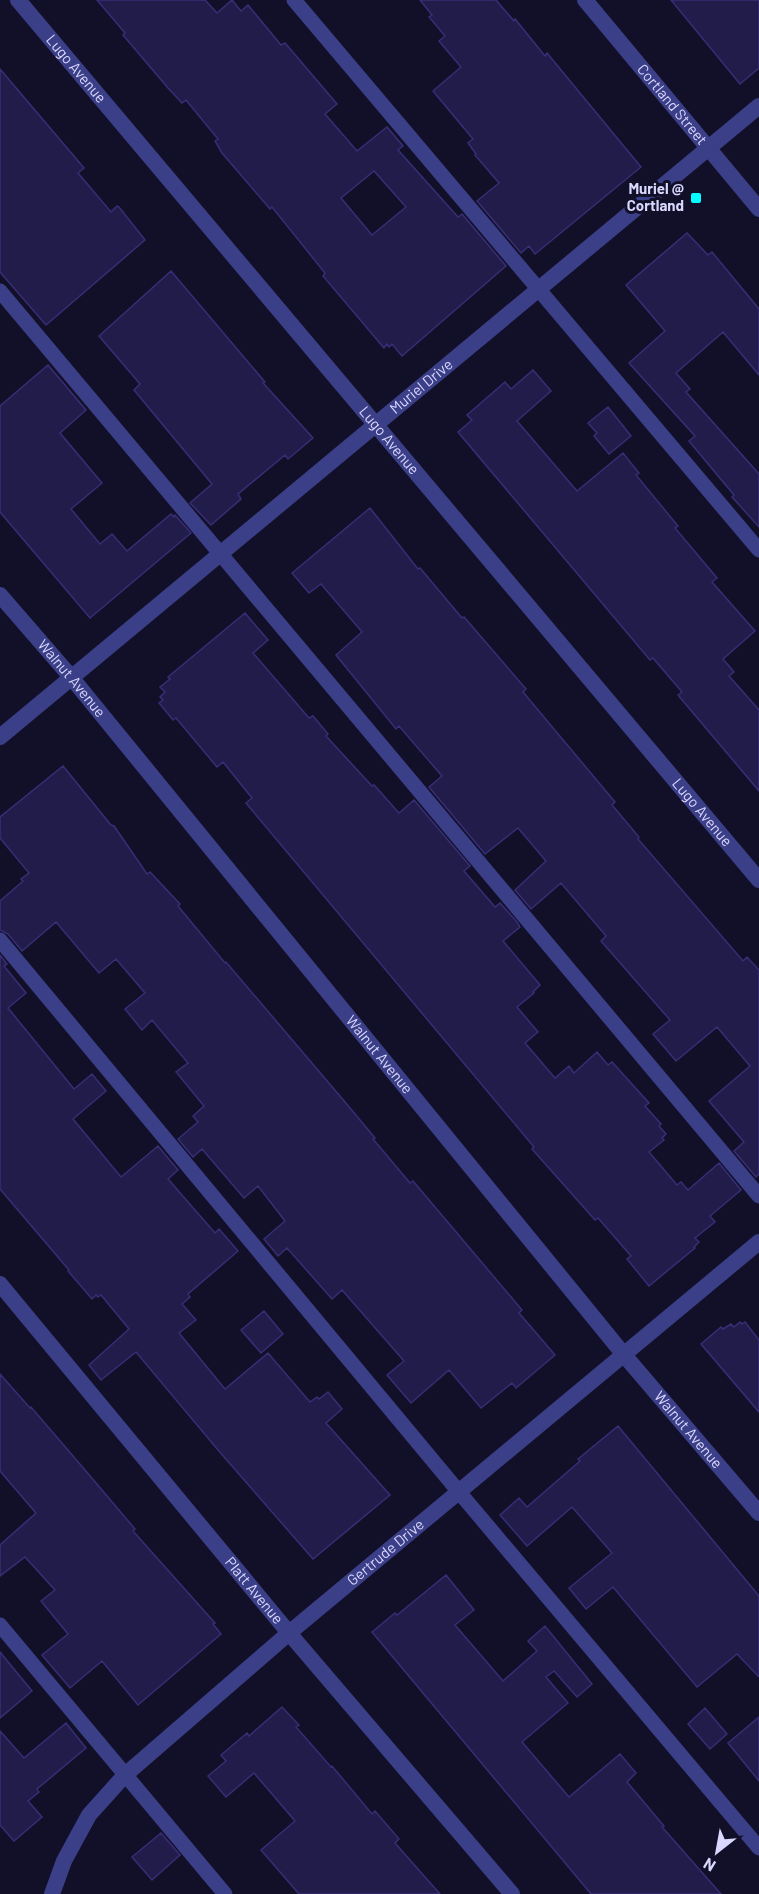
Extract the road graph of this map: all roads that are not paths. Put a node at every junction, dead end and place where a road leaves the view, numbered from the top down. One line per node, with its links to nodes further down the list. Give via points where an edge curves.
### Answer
1 (18, 0): 9 (street, Lugo Avenue)
2 (294, 0): 7 (lane)
3 (585, 0): 5 (street, Cortland Street)
4 (759, 106): 5 (street, Muriel Drive)
5 (708, 148): 6 (street, Cortland Street); 7 (street, Muriel Drive)
6 (759, 209)
7 (539, 288): 9 (street, Muriel Drive); 10 (lane)
8 (0, 291): 11 (lane)
9 (376, 423): 11 (street, Muriel Drive); 15 (street, Lugo Avenue)
10 (759, 550)
11 (220, 553): 13 (street, Muriel Drive); 17 (lane)
12 (0, 595): 13 (street, Walnut Avenue)
13 (71, 678): 14 (street, Muriel Drive); 20 (street, Walnut Avenue)
14 (0, 737)
15 (759, 880)
16 (0, 940): 21 (lane)
17 (759, 1196)
18 (759, 1242): 20 (street, Gertrude Drive)
19 (0, 1284): 24 (street, Platt Avenue)
20 (625, 1356): 21 (street, Gertrude Drive); 22 (street, Walnut Avenue)
21 (459, 1492): 24 (street, Gertrude Drive); 26 (lane)
22 (759, 1513)
23 (0, 1625): 25 (lane)
24 (290, 1633): 25 (street, Gertrude Drive); 29 (street, Platt Avenue)
25 (125, 1775): 27 (street, Gertrude Drive, via 89,1815 64,1861); 28 (lane)
26 (759, 1848)
27 (52, 1894)
28 (225, 1894)
29 (512, 1894)

